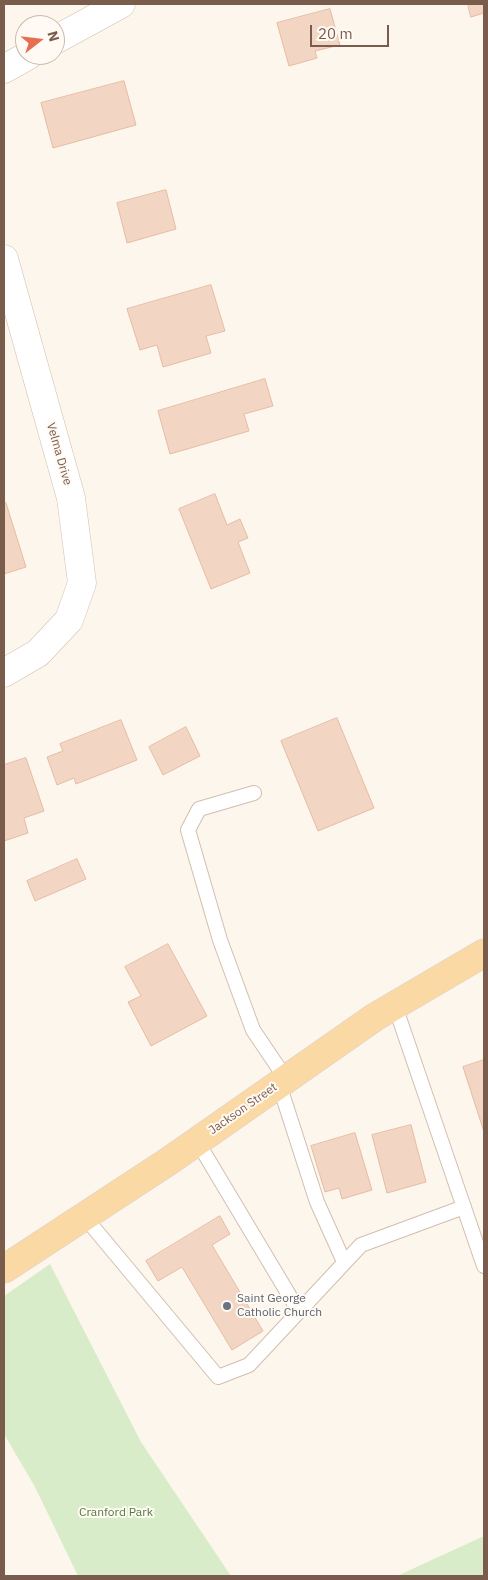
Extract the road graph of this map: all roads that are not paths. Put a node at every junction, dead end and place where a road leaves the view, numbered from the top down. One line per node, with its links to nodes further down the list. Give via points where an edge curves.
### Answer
1 (121, 4): 2 (street)
2 (65, 35)
3 (15, 63): 4 (street)
4 (4, 69)
5 (4, 258): 6 (street, Velma Drive, via 71,498 82,583 69,620 38,653)
6 (4, 673)
7 (254, 793): 10 (lane, via 199,809 188,830 220,940 253,1030)
8 (484, 952): 9 (main road, Jackson Street)
9 (395, 1006): 10 (main road, Jackson Street); 12 (lane)
10 (283, 1082): 11 (main road, Jackson Street); 14 (lane, via 318,1202)
11 (197, 1141): 13 (main road, Jackson Street); 17 (lane)
12 (464, 1207): 14 (lane, via 361,1245); 15 (lane)
13 (83, 1215): 16 (main road, Jackson Street); 17 (lane, via 218,1377 249,1365)
14 (344, 1262): 17 (lane)
15 (484, 1266)
16 (4, 1269)
17 (298, 1310)

